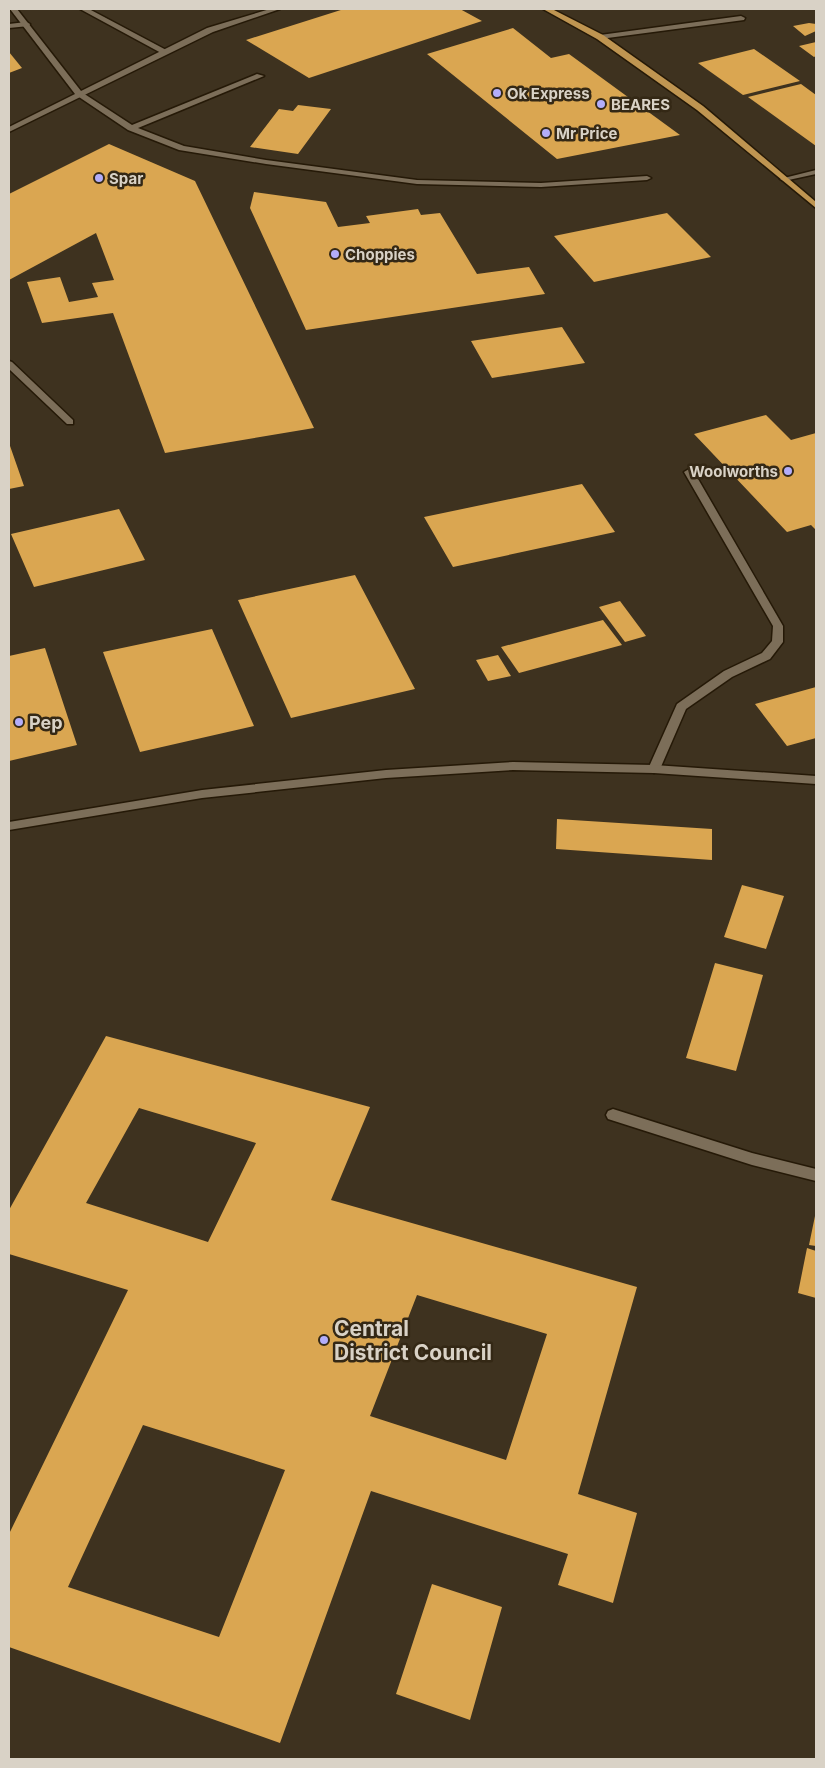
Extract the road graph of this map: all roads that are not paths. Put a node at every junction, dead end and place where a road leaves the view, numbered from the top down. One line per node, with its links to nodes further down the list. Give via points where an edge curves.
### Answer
1 (14, 9): 6 (street)
2 (84, 9): 9 (street)
3 (276, 9): 9 (street, via 210,30)
4 (547, 9): 8 (main road)
5 (740, 18): 8 (street)
6 (26, 24): 7 (street); 11 (street)
7 (9, 26)
8 (600, 37): 16 (main road, via 700,108)
9 (166, 52): 11 (street)
10 (260, 76): 12 (street)
11 (80, 95): 12 (street); 13 (street)
12 (131, 128): 15 (street, via 182,148 417,182 541,184)
13 (9, 130)
14 (816, 172): 16 (street)
15 (647, 178)
16 (784, 179): 17 (main road)
17 (816, 206)
18 (9, 364): 19 (street)
19 (70, 422)
20 (688, 472): 21 (street, via 778,626 777,642 766,656 728,674 681,707)
21 (654, 769): 22 (street); 23 (street, via 513,766 386,774 202,794)
22 (816, 780)
23 (9, 826)
24 (613, 1116): 25 (street)
25 (816, 1175)

